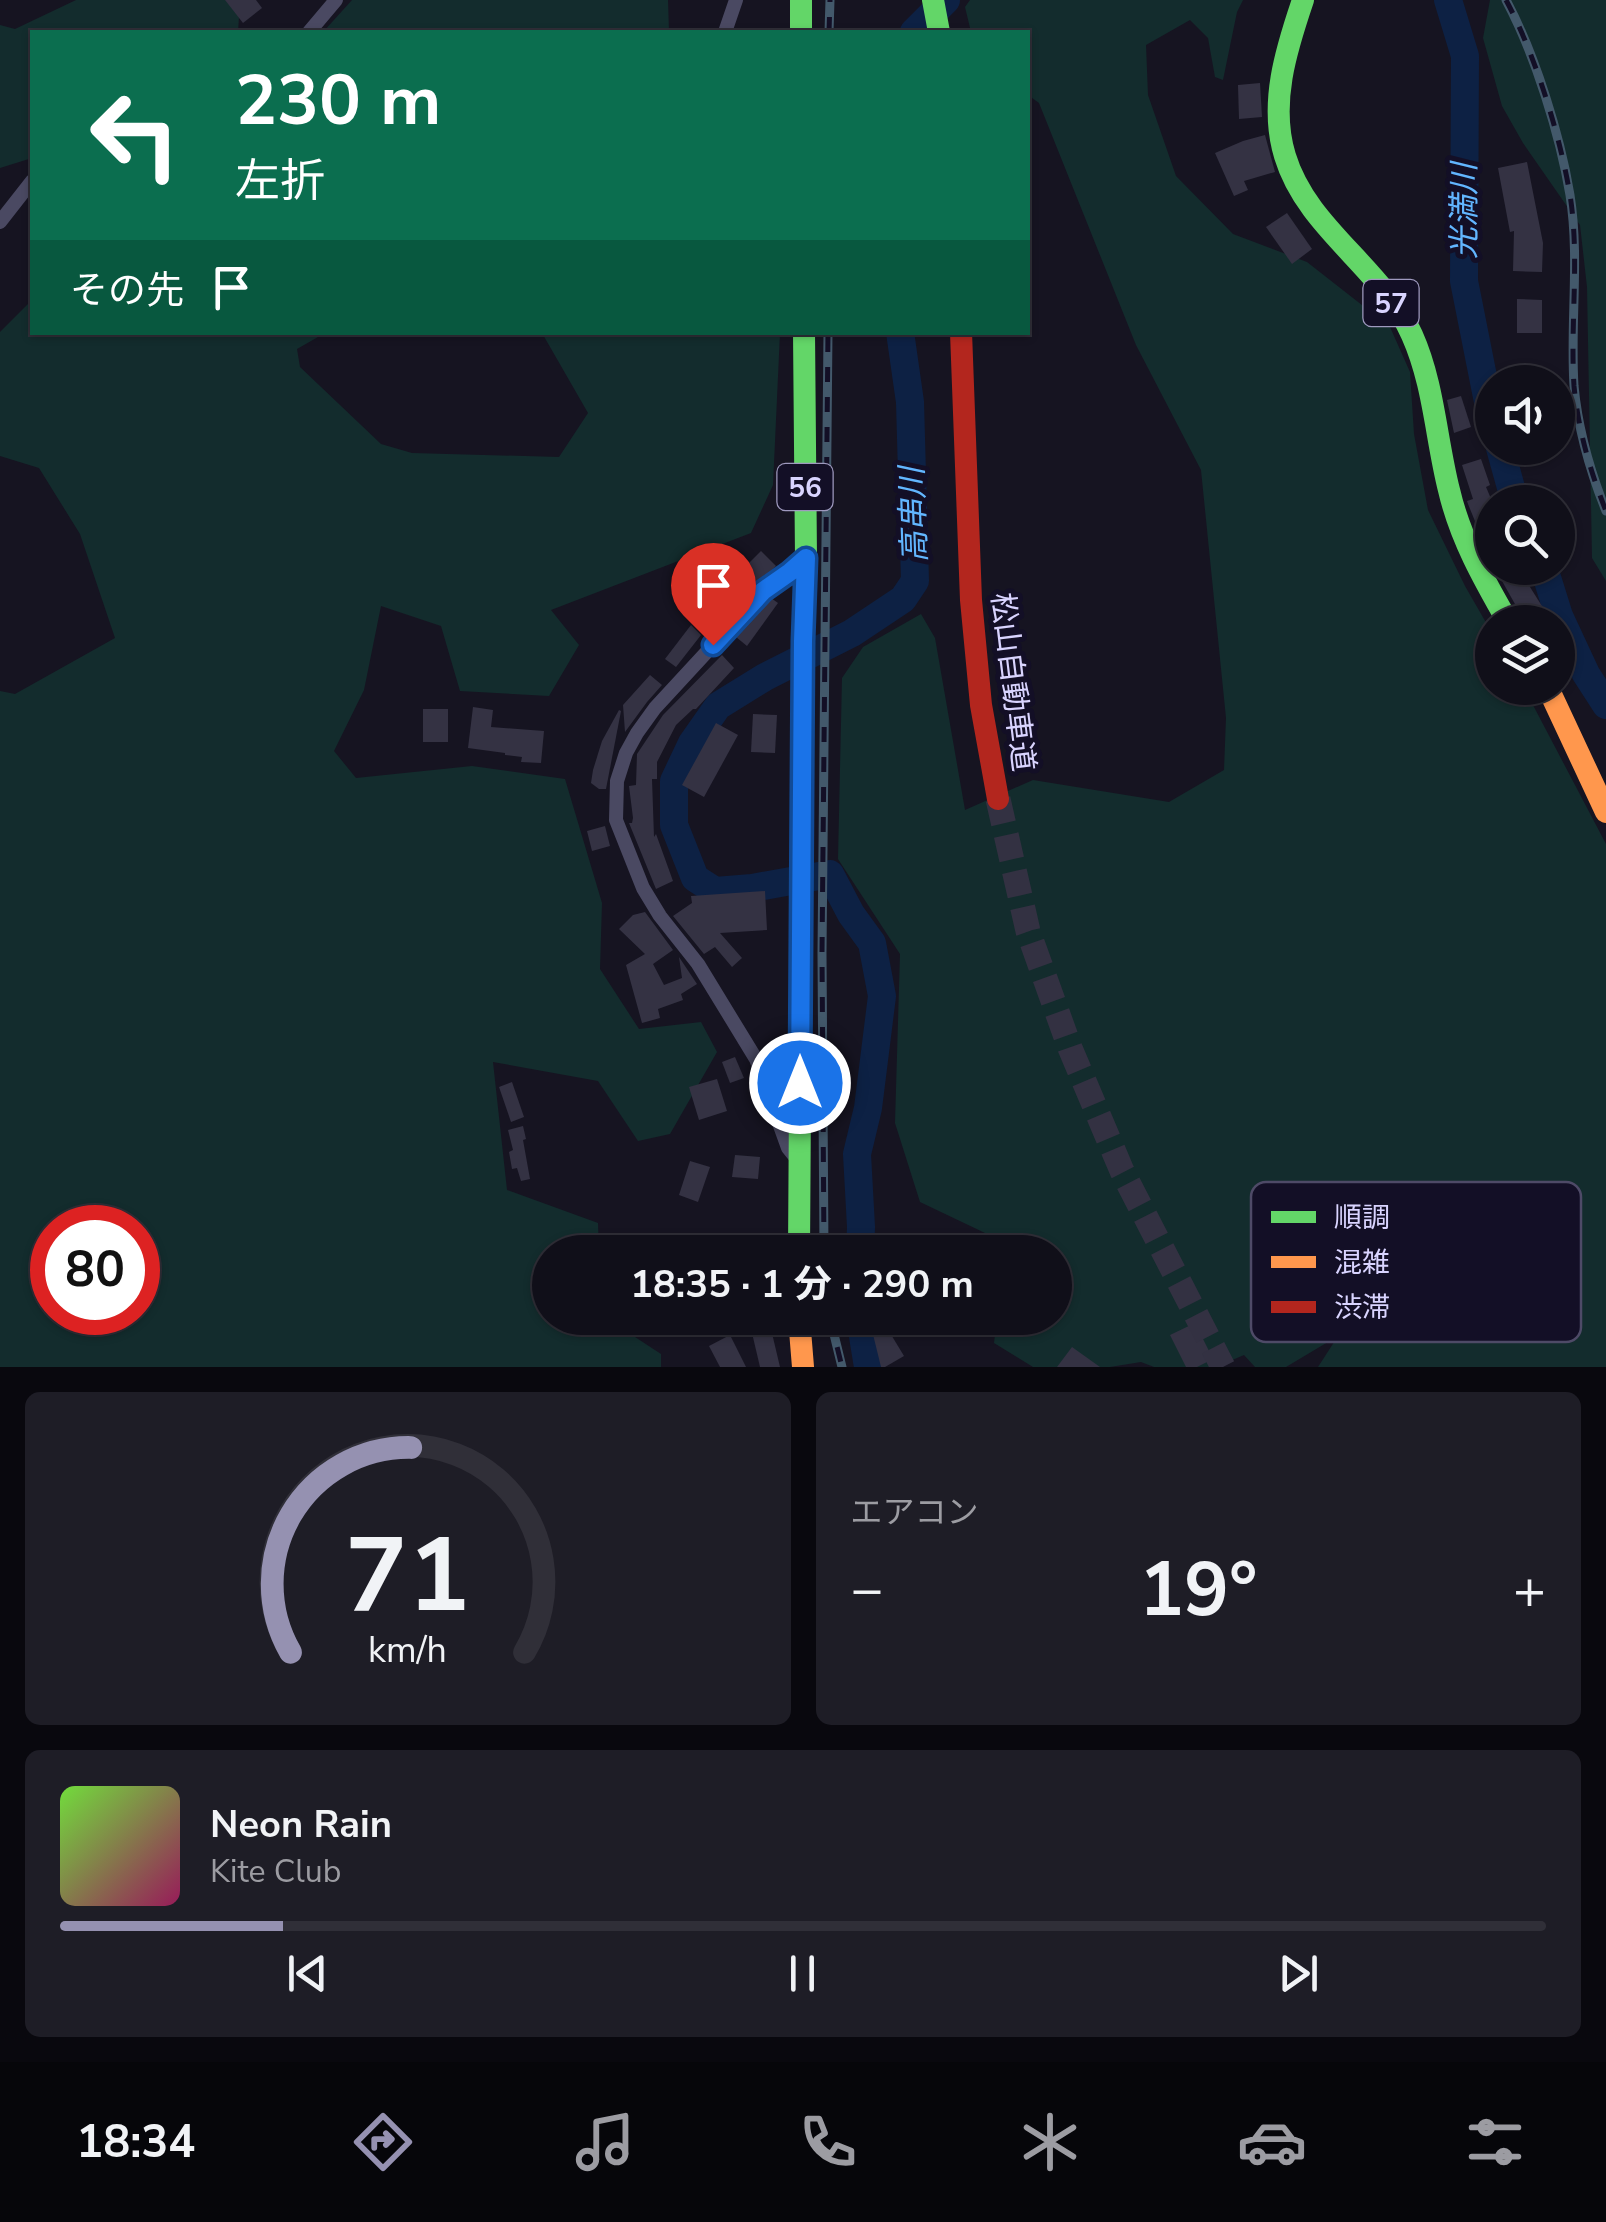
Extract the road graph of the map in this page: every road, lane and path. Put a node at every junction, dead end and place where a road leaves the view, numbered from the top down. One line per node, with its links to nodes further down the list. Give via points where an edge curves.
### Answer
1 (336, 0): 6 (street)
2 (736, 0): 7 (street)
3 (801, 0): 8 (main road)
4 (933, 0): 9 (main road)
5 (1303, 0): 15 (main road, 57, via 1278,83 1285,157 1307,203 1411,332 1467,549)
6 (311, 30)
7 (726, 30)
8 (802, 30)
9 (939, 30)
10 (30, 183): 11 (street)
11 (0, 222)
12 (804, 335): 14 (main road, 56)
13 (961, 335): 17 (main road, 松山自動車道, via 971,600)
14 (806, 558): 19 (main road, 56); 19 (street, via 763,591 655,708 616,781 616,820 643,888 756,1059 788,1148)
15 (1498, 605)
16 (1556, 705): 18 (main road)
17 (998, 799)
18 (1606, 812)
19 (800, 1162): 20 (main road, 56)
20 (798, 1235)
21 (800, 1335): 22 (main road)
22 (802, 1367)

